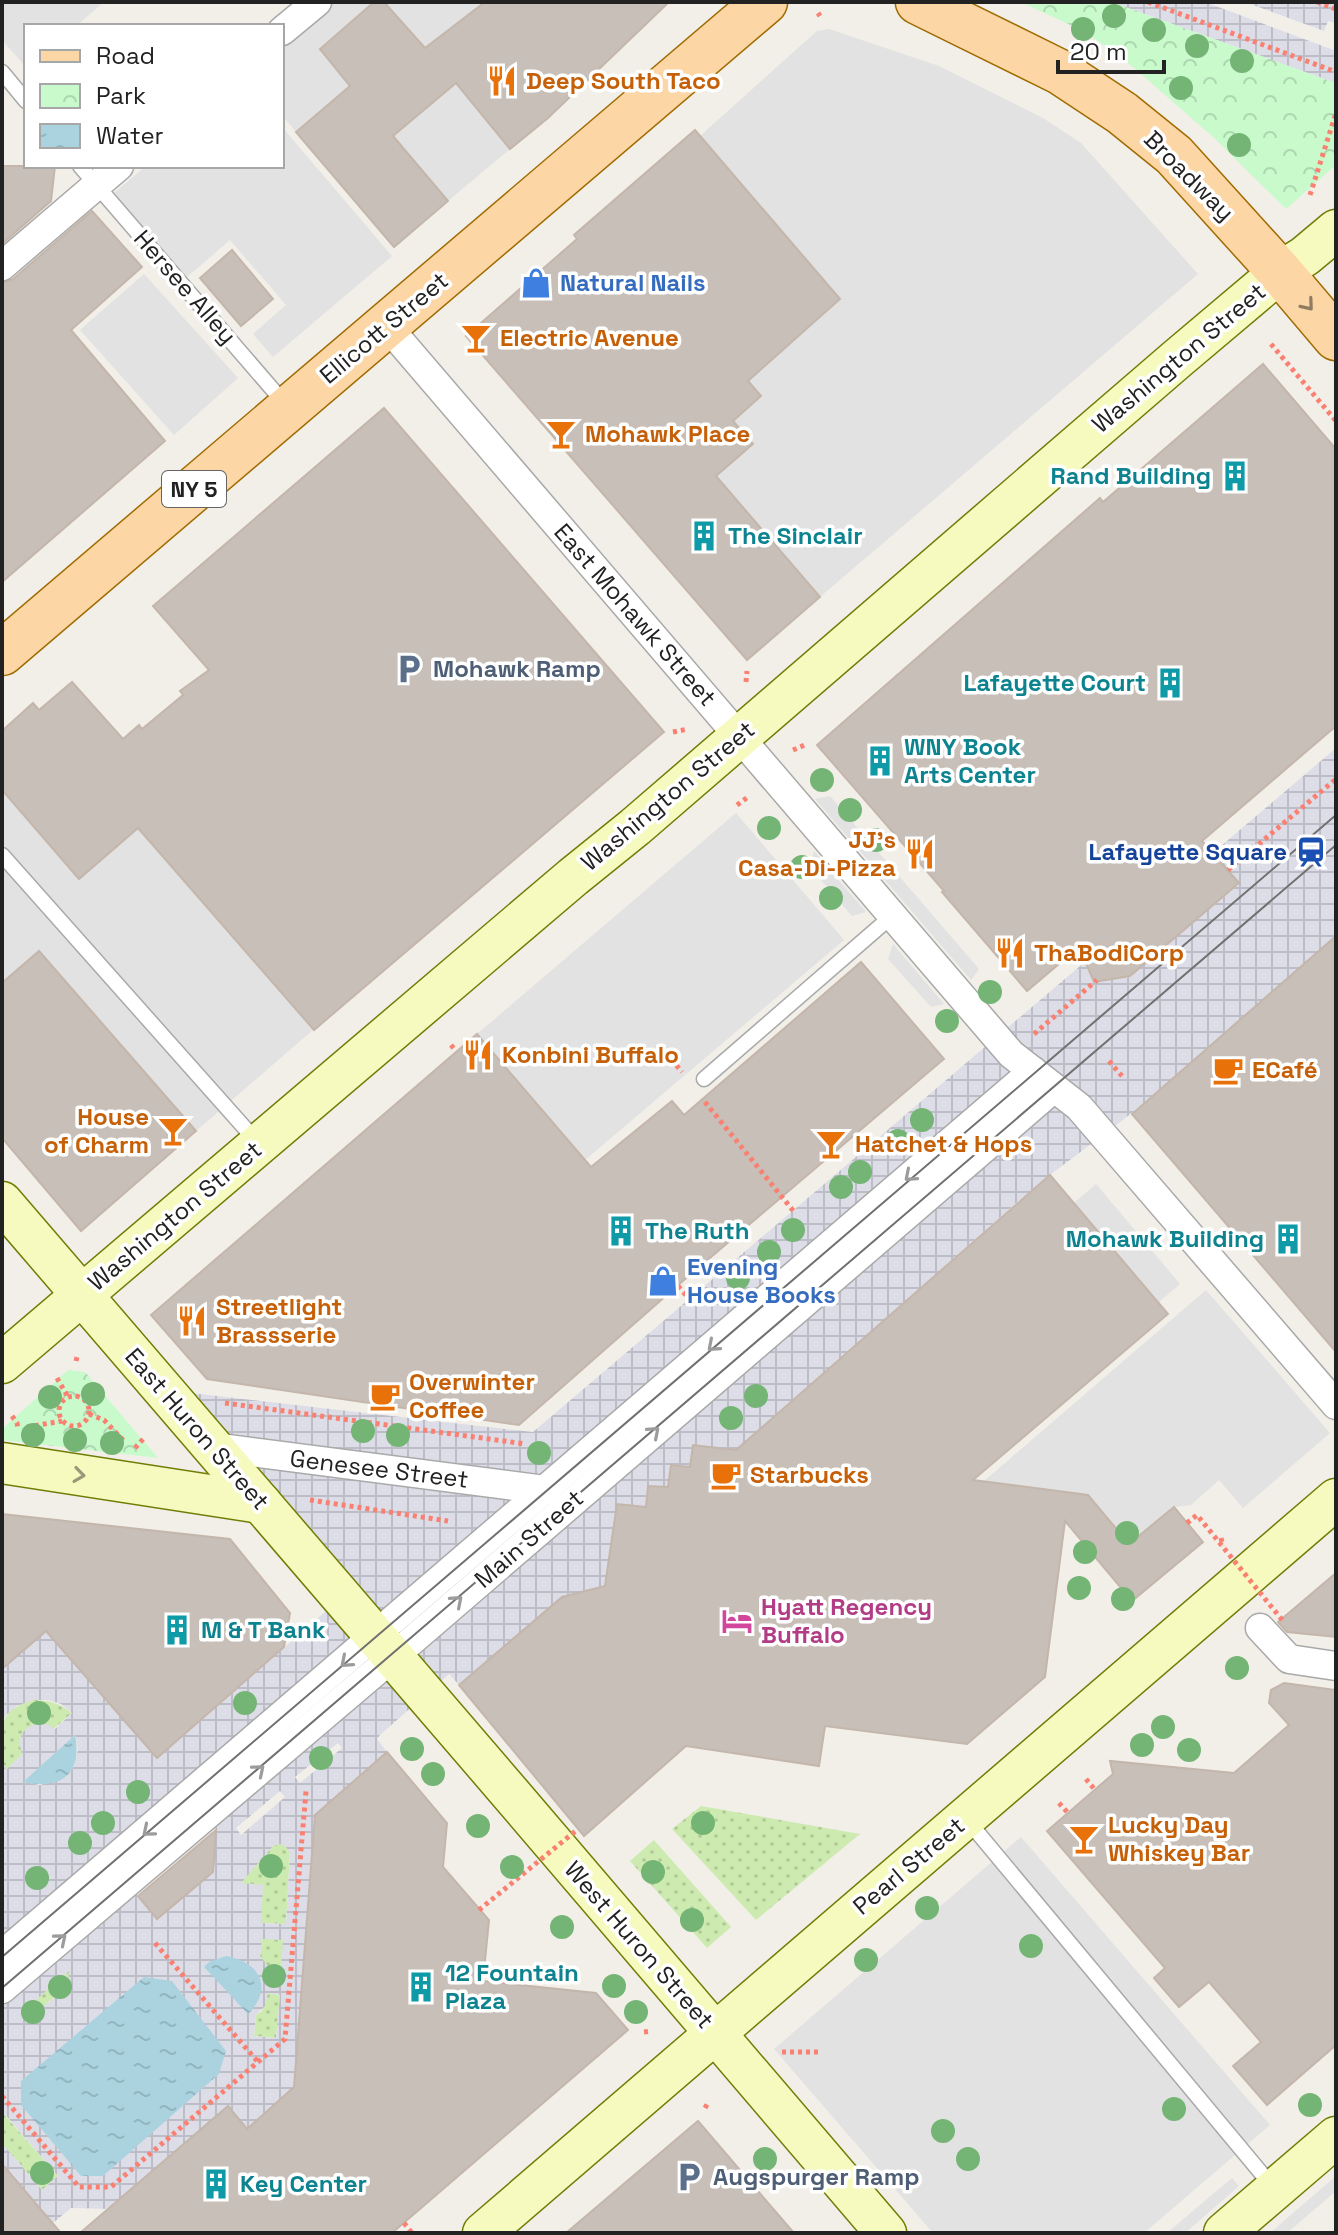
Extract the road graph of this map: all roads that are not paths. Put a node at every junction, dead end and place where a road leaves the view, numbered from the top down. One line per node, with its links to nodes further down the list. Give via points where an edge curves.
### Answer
1 (317, 2): 4 (street)
2 (765, 2): 12 (main road, Ellicott Street / NY 5)
3 (918, 2): 11 (main road, Broadway, via 1060,72 1122,113 1174,155)
4 (284, 29)
5 (2, 72): 6 (lane)
6 (24, 99)
7 (112, 168): 8 (street)
8 (88, 175): 10 (street); 14 (lane, Hersee Alley)
9 (1336, 230): 11 (street, Washington Street)
10 (2, 266)
11 (1280, 272): 13 (main road, one-way to 13); 16 (street, Washington Street)
12 (387, 326): 14 (main road, Ellicott Street / NY 5); 16 (street, East Mohawk Street)
13 (1336, 338)
14 (289, 408): 15 (main road, Ellicott Street / NY 5)
15 (2, 653)
16 (739, 736): 18 (street, East Mohawk Street); 21 (street, Washington Street)
17 (2, 855): 21 (lane)
18 (893, 915): 19 (street, East Mohawk Street); 20 (lane)
19 (1036, 1073): 25 (street, East Mohawk Street, via 1079,1107); 28 (street, Main Street, one-way to 28); 32 (street, Main Street, one-way to 19)
20 (704, 1079)
21 (259, 1144): 23 (street, Washington Street)
22 (2, 1202): 23 (street, East Huron Street)
23 (82, 1295): 24 (street, Washington Street); 27 (street, East Huron Street)
24 (2, 1363)
25 (1336, 1405)
26 (10, 1446): 30 (street, one-way to 30)
27 (213, 1447): 28 (street, Genesee Street); 30 (street, East Huron Street)
28 (545, 1490): 32 (street, Main Street)
29 (1336, 1499): 34 (street, Pearl Street)
30 (261, 1503): 32 (street, East Huron Street)
31 (1271, 1624): 33 (street, via 1289,1659)
32 (387, 1649): 35 (street, Main Street, one-way to 35); 36 (street, Main Street, one-way to 32); 37 (street, West Huron Street)
33 (1336, 1666)
34 (965, 1819): 37 (street, Pearl Street); 39 (lane)
35 (2, 1955)
36 (2, 1989)
37 (715, 2034): 40 (street, Pearl Street); 41 (street, West Huron Street)
38 (1336, 2137): 39 (street)
39 (1275, 2189): 42 (street)
40 (483, 2233)
41 (886, 2233)
42 (1224, 2233)

